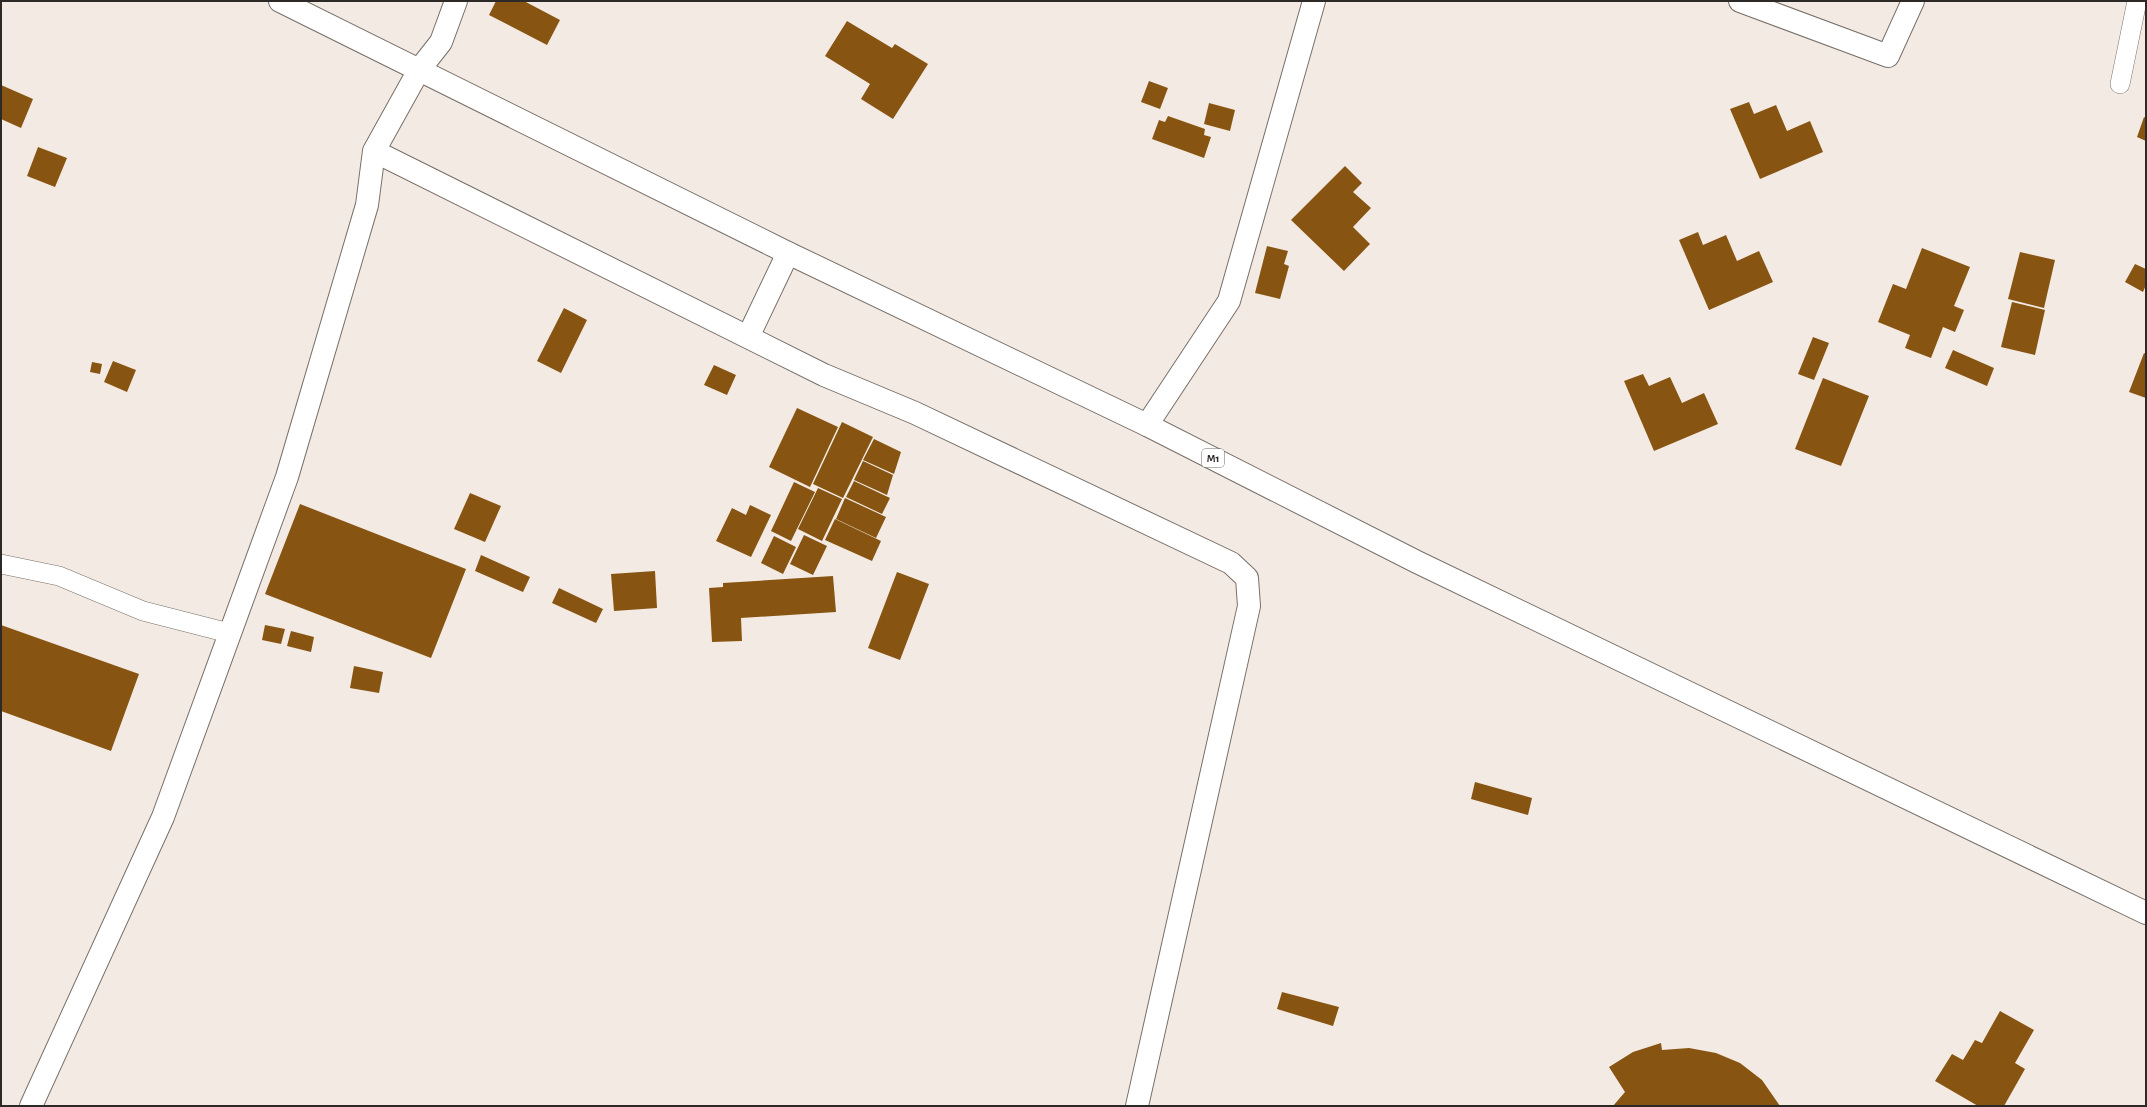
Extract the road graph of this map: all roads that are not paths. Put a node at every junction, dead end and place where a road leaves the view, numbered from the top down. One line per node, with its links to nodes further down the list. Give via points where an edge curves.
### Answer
1 (280, 1): 7 (main road, M1)
2 (456, 1): 7 (main road, via 441,42)
3 (1314, 1): 12 (main road, via 1229,301)
4 (1740, 1): 5 (main road, via 1888,56)
5 (1913, 1)
6 (2137, 1): 8 (lane)
7 (419, 70): 9 (main road); 10 (main road, M1)
8 (2120, 84)
9 (374, 151): 11 (main road); 14 (main road, via 367,205 289,470)
10 (788, 253): 11 (main road); 12 (main road, M1)
11 (748, 337): 17 (main road, via 824,375 915,413 1231,563 1247,578 1249,606)
12 (1147, 425): 15 (main road, M1, via 1417,562)
13 (1, 564): 14 (lane, via 59,576 143,611)
14 (229, 633): 16 (main road, via 162,817)
15 (2146, 913)
16 (32, 1106)
17 (1137, 1106)

